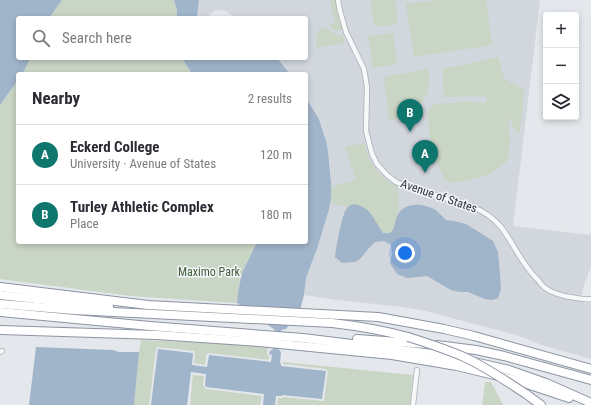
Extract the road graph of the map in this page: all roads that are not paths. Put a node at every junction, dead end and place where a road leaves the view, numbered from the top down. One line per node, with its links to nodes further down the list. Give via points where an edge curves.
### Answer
1 (338, 0): 4 (street, Avenue of States, via 346,32 364,69 367,87 366,131 377,164 396,182 481,210 500,226 531,274 544,287 564,296)
2 (0, 287): 8 (highway)
3 (0, 295): 7 (highway, via 119,308)
4 (591, 299)
5 (0, 304): 7 (highway)
6 (0, 312): 11 (highway)
7 (133, 313): 8 (highway)
8 (231, 314): 9 (highway)
9 (309, 318): 14 (highway, via 378,318 423,325 474,336); 19 (highway, bridge, via 408,336 444,348 492,372)
10 (1, 330): 11 (highway)
11 (259, 338): 13 (highway)
12 (313, 339): 13 (highway); 16 (highway, via 330,337 476,350); 17 (highway, via 433,354 509,370)
13 (303, 342): 17 (highway, via 457,366)
14 (591, 369)
15 (416, 370): 18 (street)
16 (591, 380)
17 (591, 403)
18 (413, 405)
19 (541, 405)

